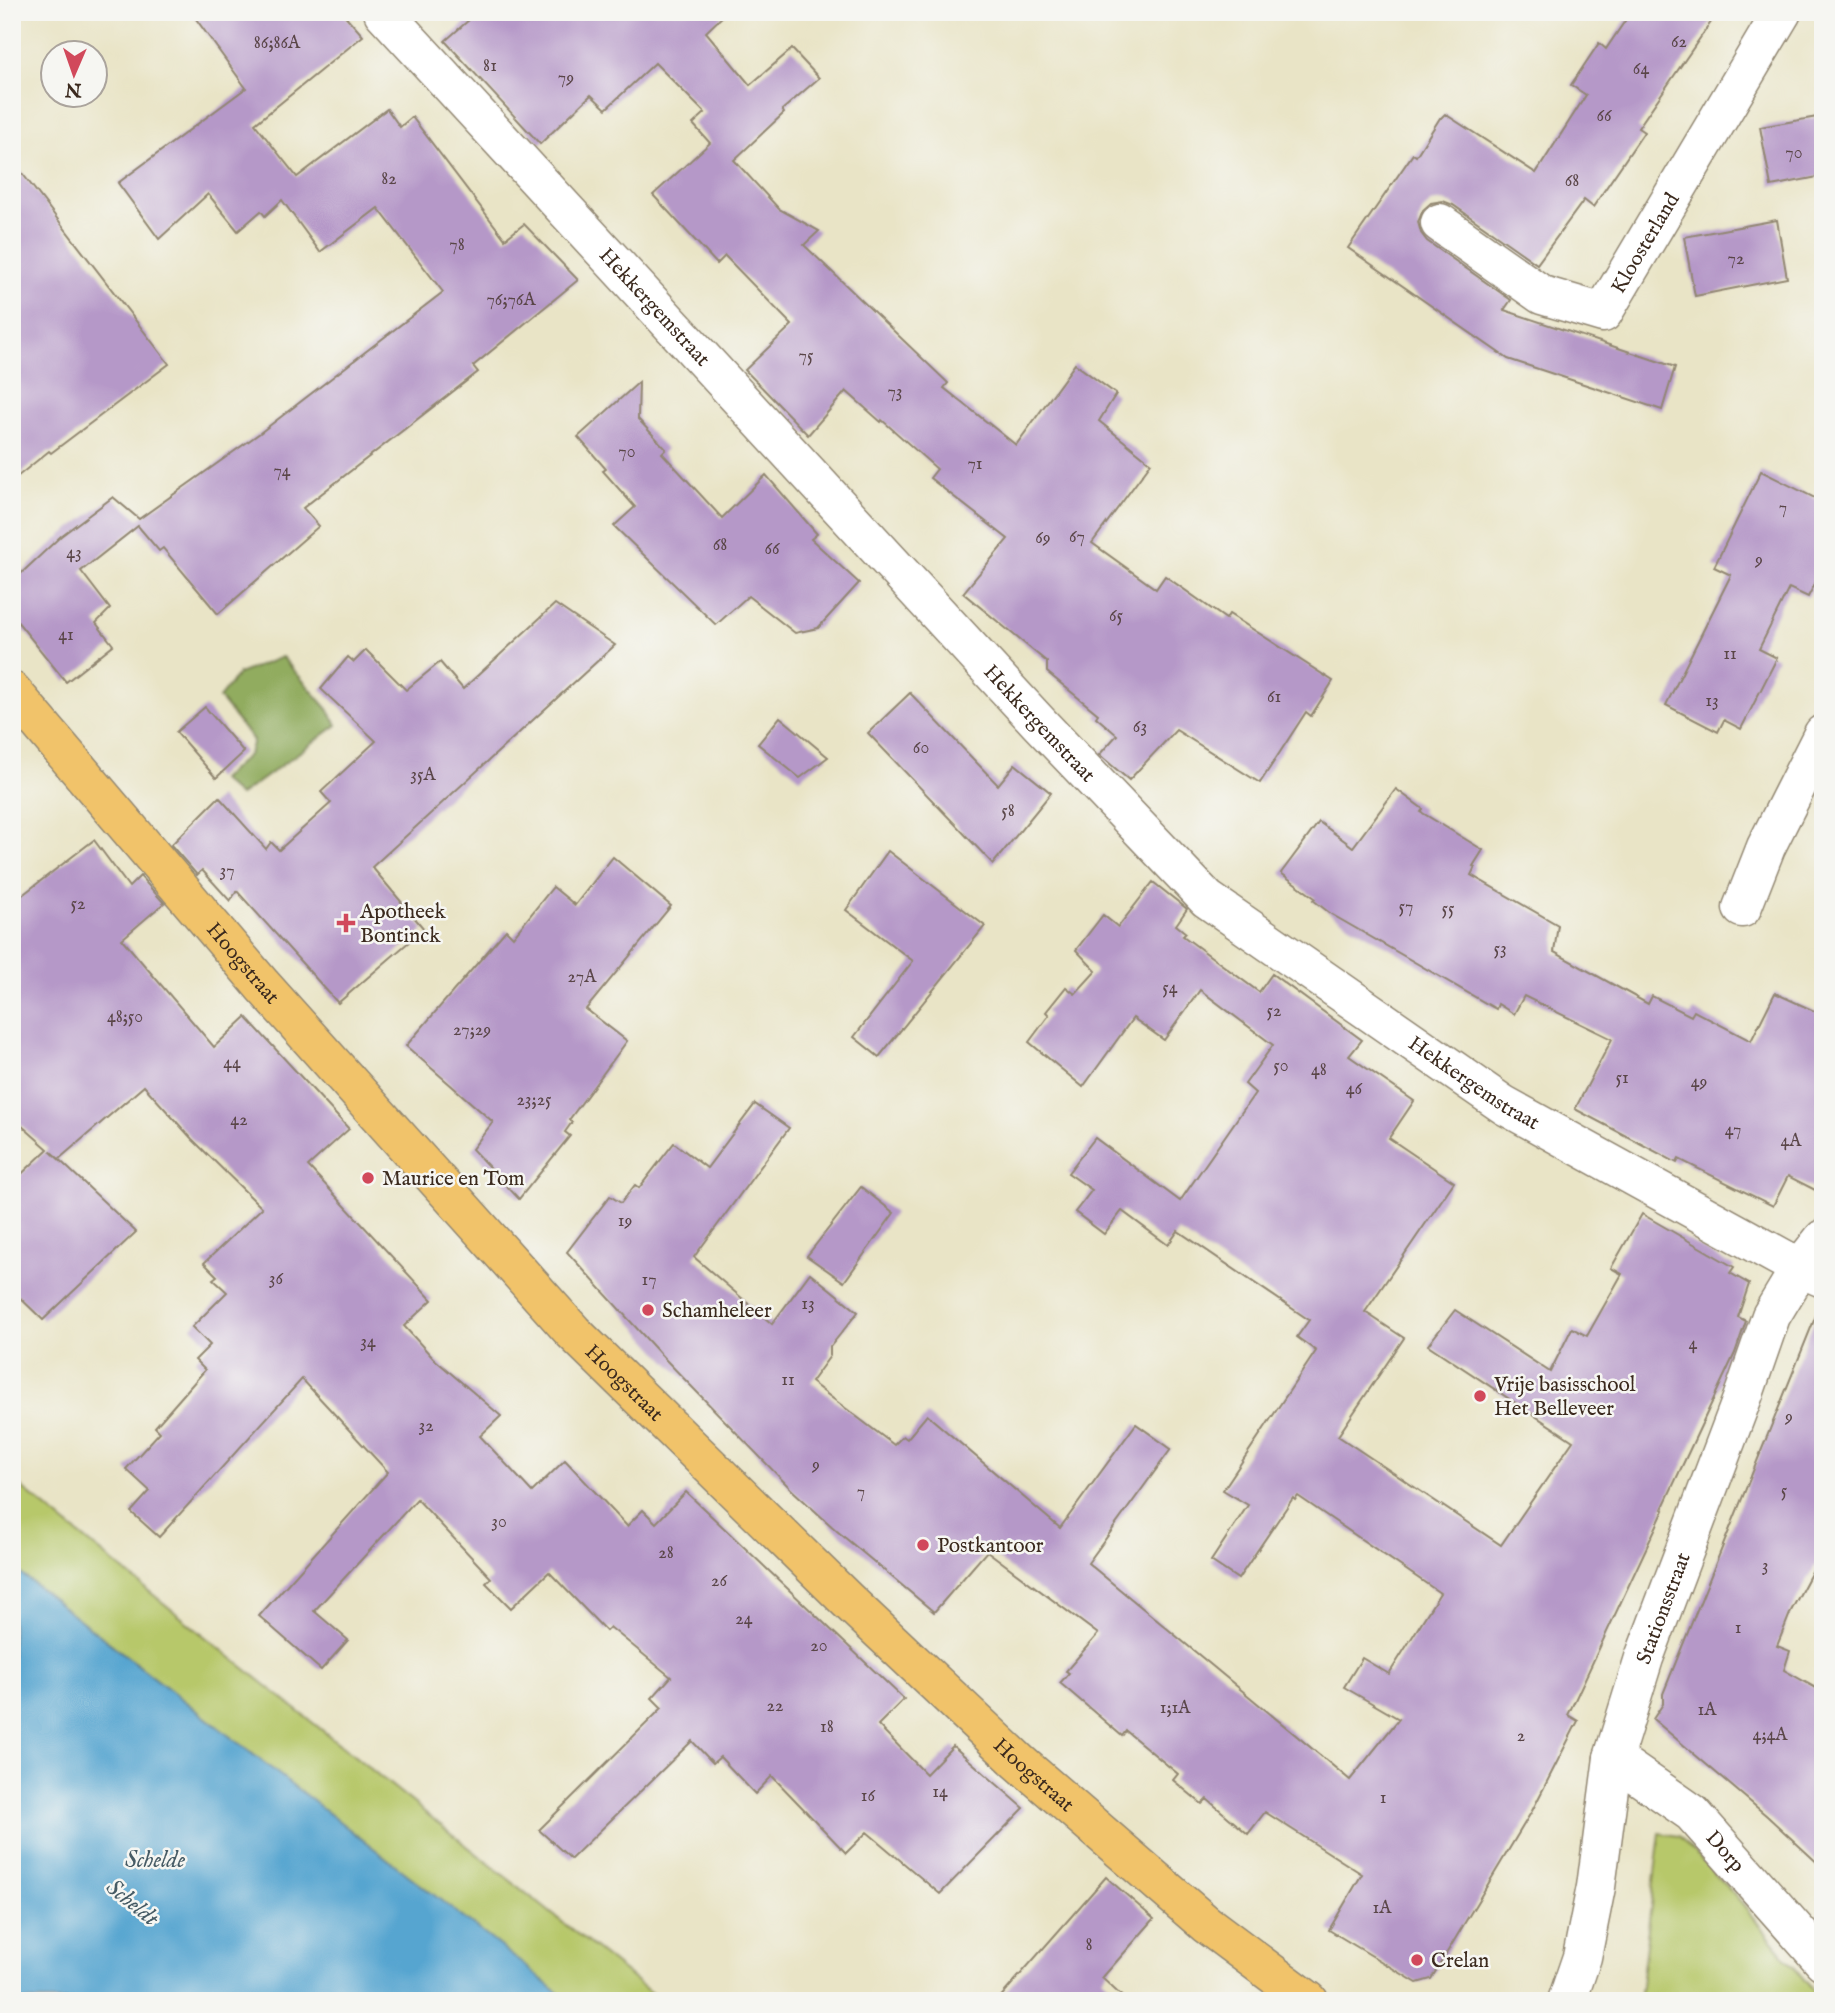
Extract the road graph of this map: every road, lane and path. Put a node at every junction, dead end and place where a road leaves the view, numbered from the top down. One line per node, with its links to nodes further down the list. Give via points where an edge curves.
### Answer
1 (383, 12): 8 (street, Hekkergemstraat, via 1038,722 1208,899 1504,1105)
2 (1782, 12): 3 (street, Kloosterland, via 1603,313 1542,295)
3 (1440, 223)
4 (12, 691): 11 (main road, Hoogstraat, via 262,985 573,1332 1019,1762 1206,1924)
5 (1823, 734): 6 (street, via 1766,847)
6 (1742, 908)
7 (1823, 1239): 8 (street, Stationsstraat)
8 (1811, 1273): 9 (street, Stationsstraat, via 1771,1315 1644,1658)
9 (1613, 1758): 10 (street, Dorp, via 1692,1813); 12 (street, Stationsstraat, via 1596,1887)
10 (1823, 1961)
11 (1309, 2001)
12 (1567, 2001)

